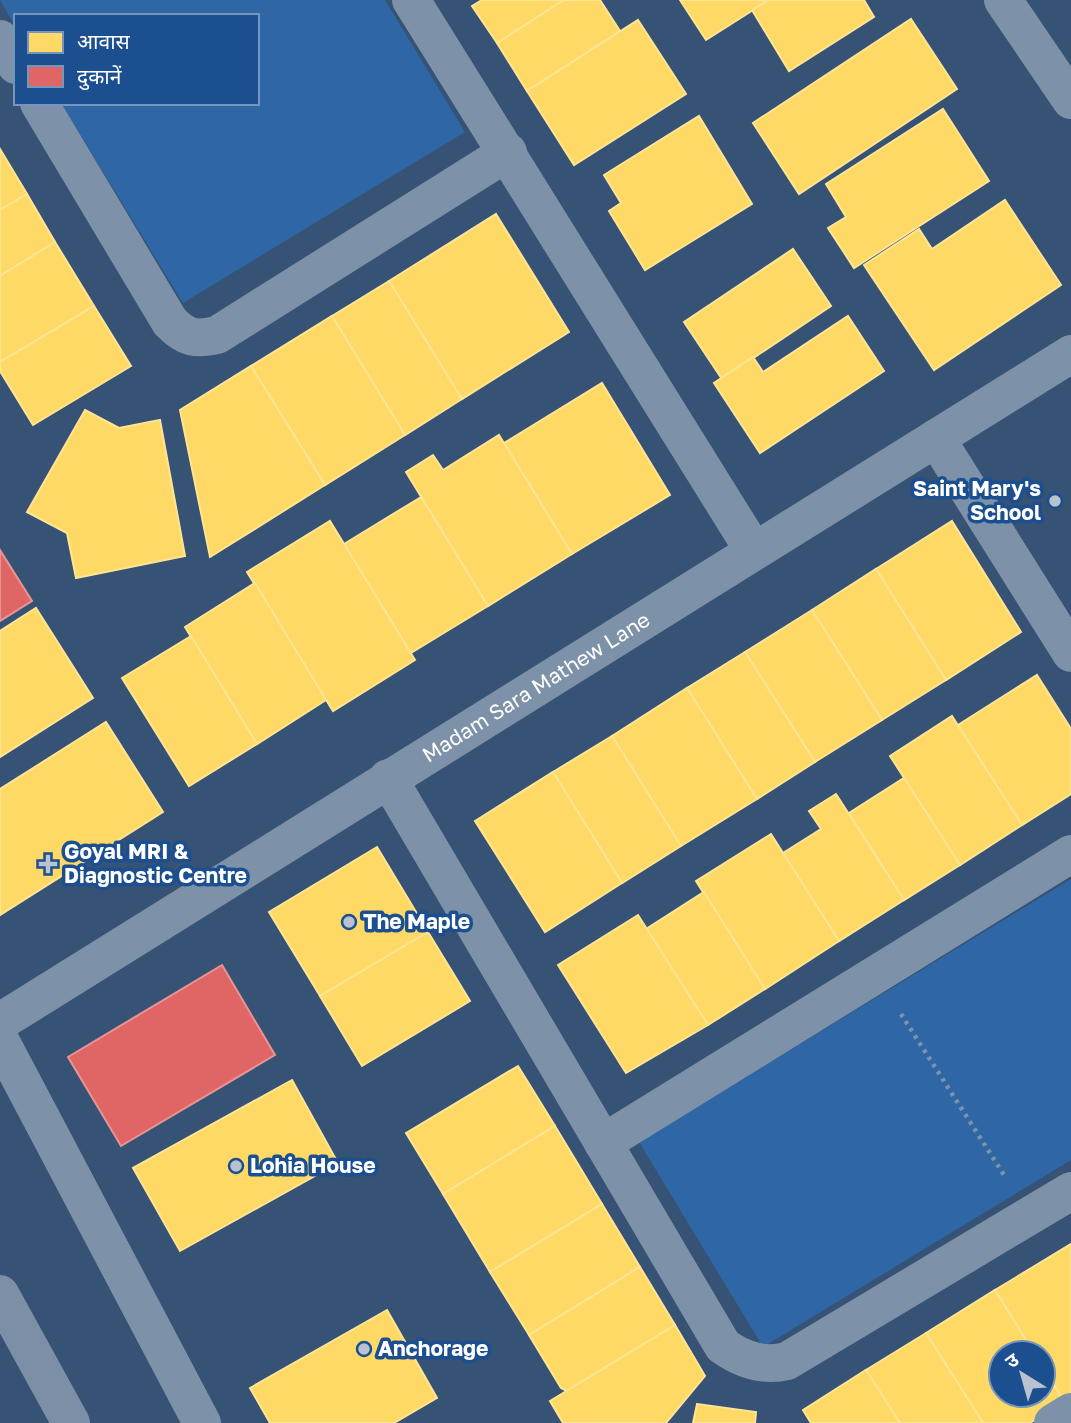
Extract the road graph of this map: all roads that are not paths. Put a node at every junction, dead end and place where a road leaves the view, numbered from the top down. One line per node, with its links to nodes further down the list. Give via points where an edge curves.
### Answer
1 (411, 0): 7 (street)
2 (1003, 0): 5 (street)
3 (0, 38): 4 (street)
4 (14, 62)
5 (1071, 100)
6 (40, 105): 7 (street, via 170,322 185,336 198,339 217,335)
7 (508, 152): 10 (street)
8 (1071, 354): 9 (street, Madam Sara Mathew Lane)
9 (936, 438): 10 (street, Madam Sara Mathew Lane); 11 (street)
10 (754, 551): 12 (street, Madam Sara Mathew Lane)
11 (1071, 653)
12 (388, 778): 14 (street, Madam Sara Mathew Lane); 16 (street)
13 (1071, 854): 16 (street)
14 (0, 1022)
15 (0, 1040): 21 (street)
16 (603, 1143): 17 (street, via 723,1346 769,1366 787,1361)
17 (1071, 1191)
18 (0, 1294): 20 (main road)
19 (1071, 1412): 22 (street)
20 (71, 1423)
21 (202, 1423)
22 (1053, 1423)

